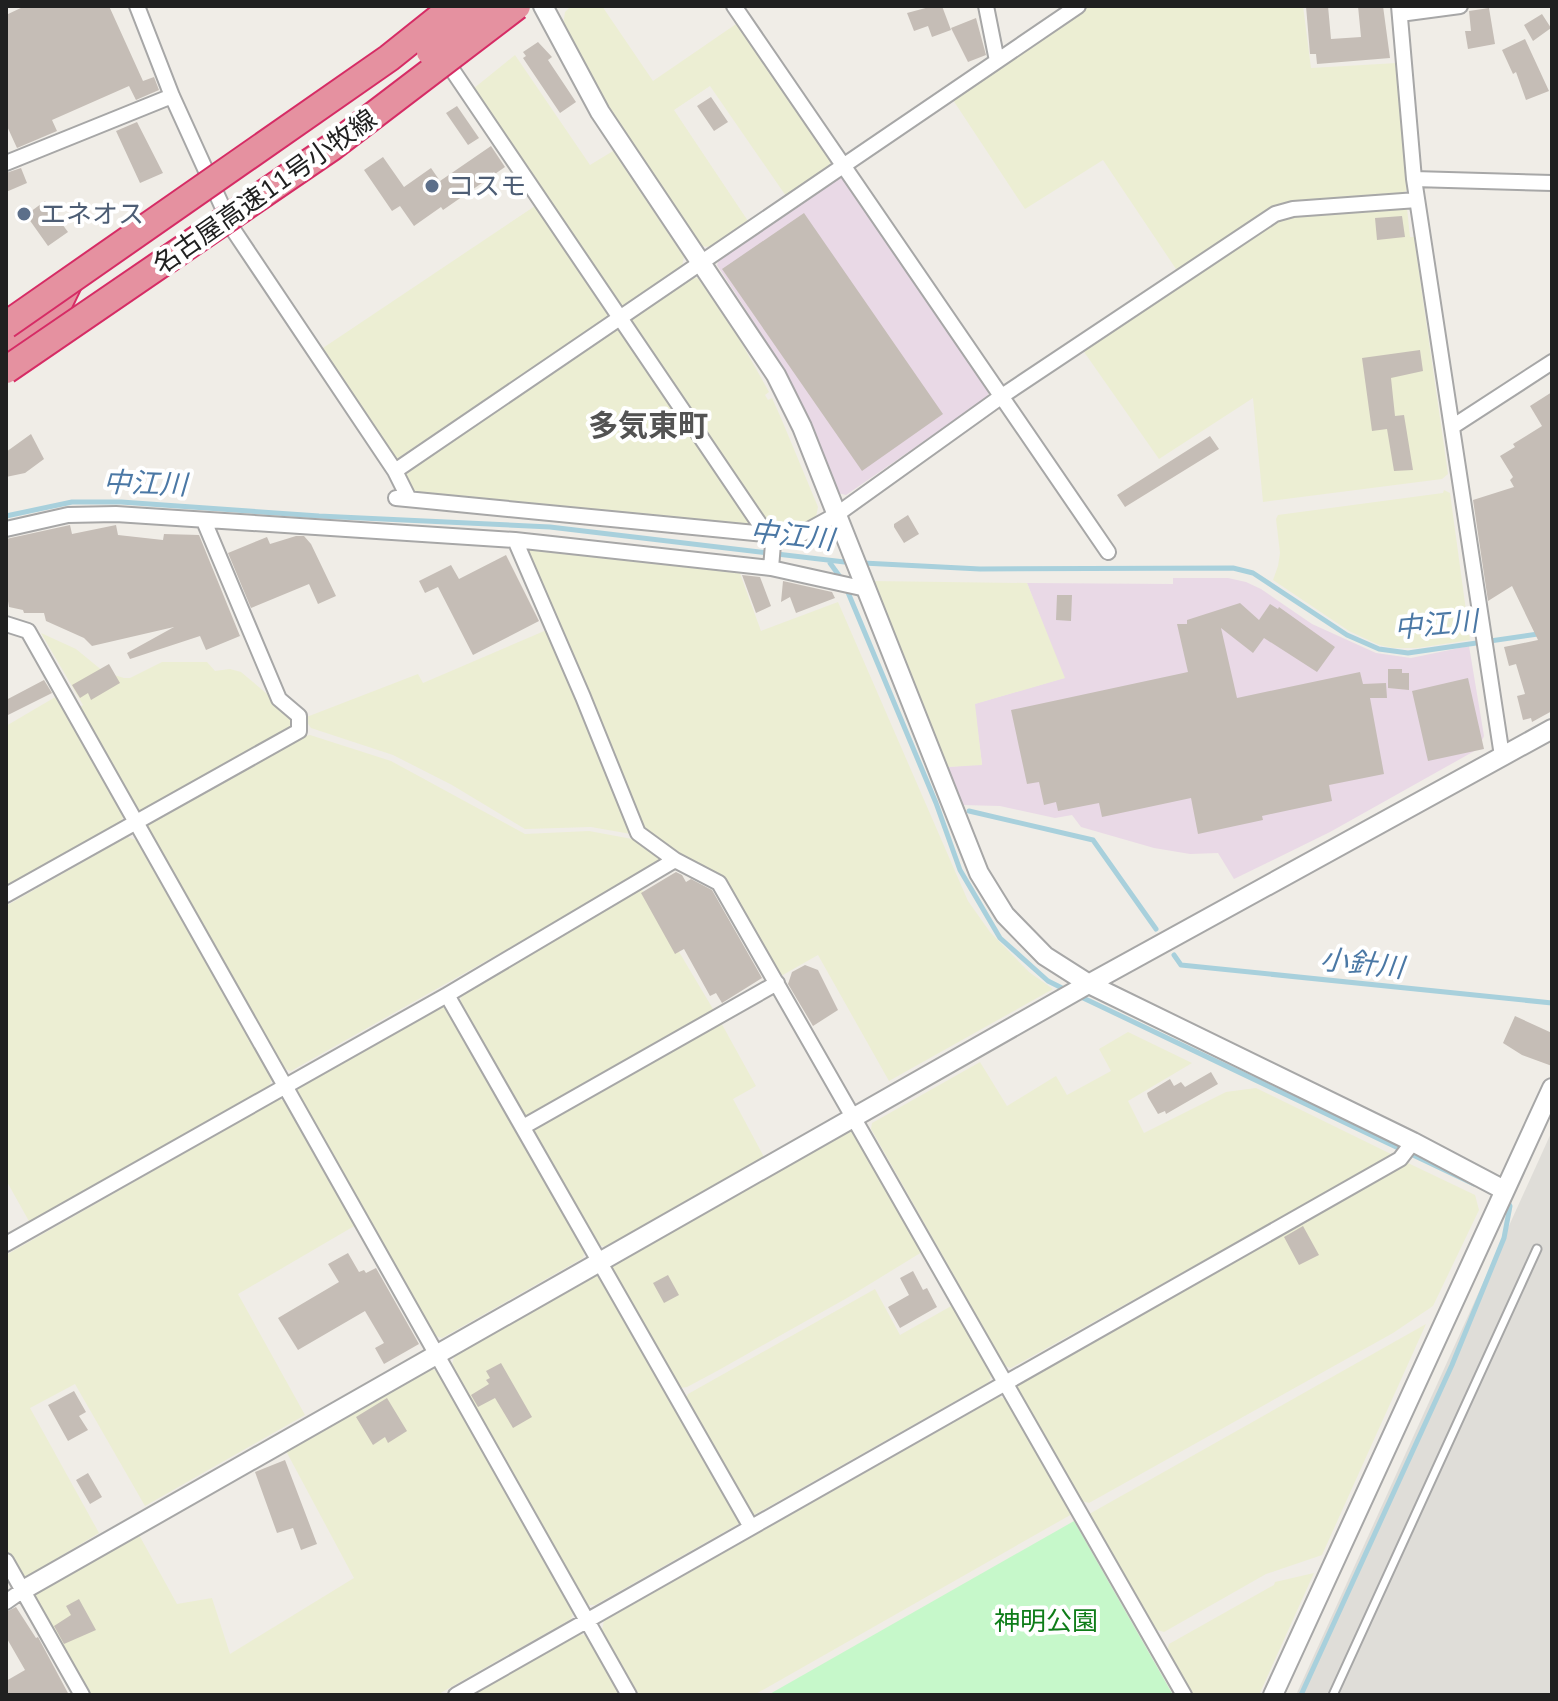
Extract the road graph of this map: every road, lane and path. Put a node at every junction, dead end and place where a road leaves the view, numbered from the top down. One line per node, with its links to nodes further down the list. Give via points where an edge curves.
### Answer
1 (137, 6): 13 (street)
2 (454, 6): 20 (highway, 名古屋高速11号小牧線, bridge, via 376,67)
3 (486, 6): 25 (highway, bridge, via 325,131 119,272 99,311)
4 (517, 6): 25 (highway, 名古屋高速11号小牧線, bridge, via 332,147)
5 (543, 6): 19 (street, via 600,112)
6 (734, 6): 15 (street)
7 (986, 6): 11 (street)
8 (1078, 6): 11 (street)
9 (1460, 6): 10 (street)
10 (1400, 10): 16 (street)
11 (997, 61): 15 (street)
12 (453, 71): 21 (street)
13 (172, 96): 14 (street); 28 (street, via 232,228)
14 (6, 163)
15 (845, 164): 19 (street); 26 (street)
16 (1414, 179): 17 (street); 18 (street)
17 (1552, 183)
18 (1417, 200): 26 (street, via 1275,214); 27 (street)
19 (701, 262): 21 (street); 29 (street, via 776,375)
20 (69, 282): 22 (highway, 名古屋高速11号小牧線, bridge); 23 (highway, via 56,309)
21 (620, 318): 28 (street); 32 (street)
22 (6, 325)
23 (6, 342)
24 (1552, 362): 27 (street)
25 (6, 372)
26 (1002, 396): 29 (street); 34 (street)
27 (1452, 427): 39 (street)
28 (395, 471): 32 (street, via 402,499 622,518)
29 (836, 515): 32 (street, via 796,537); 36 (street)
30 (204, 521): 31 (street, via 68,515); 33 (street); 40 (street, via 279,699 299,716 299,731)
31 (6, 529)
32 (770, 539): 35 (street)
33 (515, 540): 35 (street); 41 (street, via 638,833)
34 (1108, 552)
35 (771, 568): 36 (street)
36 (865, 585): 44 (street, via 979,873 1005,915 1045,956)
37 (6, 624): 40 (street, via 28,631)
38 (1552, 729): 39 (street)
39 (1502, 756): 44 (street)
40 (134, 823): 42 (street); 46 (street)
41 (675, 860): 43 (street, via 719,883); 45 (street)
42 (6, 895)
43 (777, 983): 48 (street); 49 (street)
44 (1086, 985): 48 (street); 50 (street)
45 (447, 995): 46 (street); 49 (street)
46 (284, 1086): 52 (street); 55 (street)
47 (1552, 1088): 51 (street)
48 (853, 1117): 54 (street); 56 (street)
49 (523, 1127): 54 (street)
50 (1412, 1143): 51 (street); 56 (street, via 1400,1159)
51 (1504, 1190): 66 (street)
52 (6, 1244)
53 (1537, 1249): 67 (lane)
54 (598, 1261): 55 (street); 57 (street)
55 (437, 1353): 59 (street); 61 (street)
56 (1005, 1383): 57 (street); 65 (street)
57 (751, 1527): 61 (street)
58 (6, 1561): 59 (street)
59 (23, 1590): 60 (street); 62 (street)
60 (6, 1602)
61 (587, 1621): 63 (street); 64 (street)
62 (82, 1695)
63 (456, 1695)
64 (629, 1695)
65 (1184, 1695)
66 (1273, 1695)
67 (1333, 1695)

